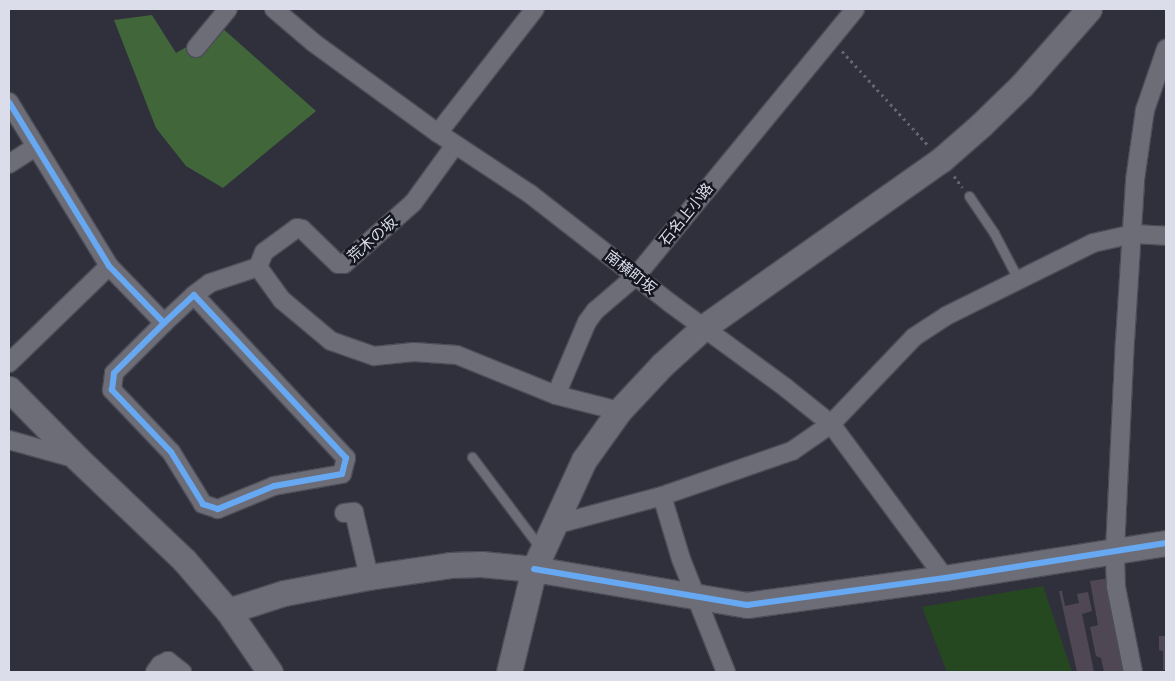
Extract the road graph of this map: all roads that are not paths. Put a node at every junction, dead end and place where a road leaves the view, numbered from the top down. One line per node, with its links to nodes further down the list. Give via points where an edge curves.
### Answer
1 (228, 9): 6 (street)
2 (274, 9): 9 (street, 南横町坂, via 314,43)
3 (535, 9): 9 (street)
4 (855, 9): 18 (street, 石名上小路)
5 (1088, 9): 22 (street, via 1022,85 941,160)
6 (196, 48)
7 (1166, 49): 14 (street, via 1145,110 1135,180)
8 (9, 102): 11 (street)
9 (438, 133): 10 (street, 南横町坂)
10 (455, 144): 17 (street, 荒木の坂, via 413,203 344,264 338,264 302,229 297,228 264,252); 18 (street, 南横町坂, via 530,194)
11 (35, 147): 12 (street); 16 (street)
12 (9, 164)
13 (969, 196): 19 (lane, via 994,233)
14 (1133, 234): 15 (street); 19 (street, via 1093,242); 35 (street)
15 (1166, 236)
16 (109, 266): 21 (street); 23 (street)
17 (258, 267): 20 (street, via 210,283); 25 (street, via 282,300 331,341 374,356 414,352 457,355)
18 (636, 276): 22 (street, 南横町坂); 25 (street, 石名上小路, via 595,311 587,322)
19 (1018, 279): 27 (street, via 946,316 914,337)
20 (194, 295): 21 (street); 21 (street, via 346,458 342,474 274,486 218,509 203,504 171,452 112,390 114,373)
21 (164, 323)
22 (704, 327): 26 (street); 27 (street, 南横町坂)
23 (9, 363)
24 (9, 389): 30 (street)
25 (556, 394): 26 (street)
26 (619, 411): 33 (street, via 584,460)
27 (831, 424): 31 (street, via 792,451); 38 (street, 南横町坂)
28 (9, 440): 30 (street)
29 (472, 457): 36 (lane)
30 (78, 459): 40 (street, via 184,560)
31 (662, 496): 33 (street); 39 (street)
32 (344, 513): 37 (street, via 354,512)
33 (554, 525): 36 (street)
34 (1166, 543): 35 (street)
35 (1115, 550): 38 (street); 46 (street, via 1116,587)
36 (538, 560): 37 (street, via 450,565); 39 (street); 44 (street)
37 (369, 577): 40 (street, via 284,593)
38 (945, 578): 39 (street, via 747,605)
39 (695, 596): 45 (street)
40 (228, 611): 43 (street)
41 (155, 672): 42 (street, via 168,661)
42 (182, 672)
43 (270, 672)
44 (509, 672)
45 (726, 672)
46 (1134, 672)

